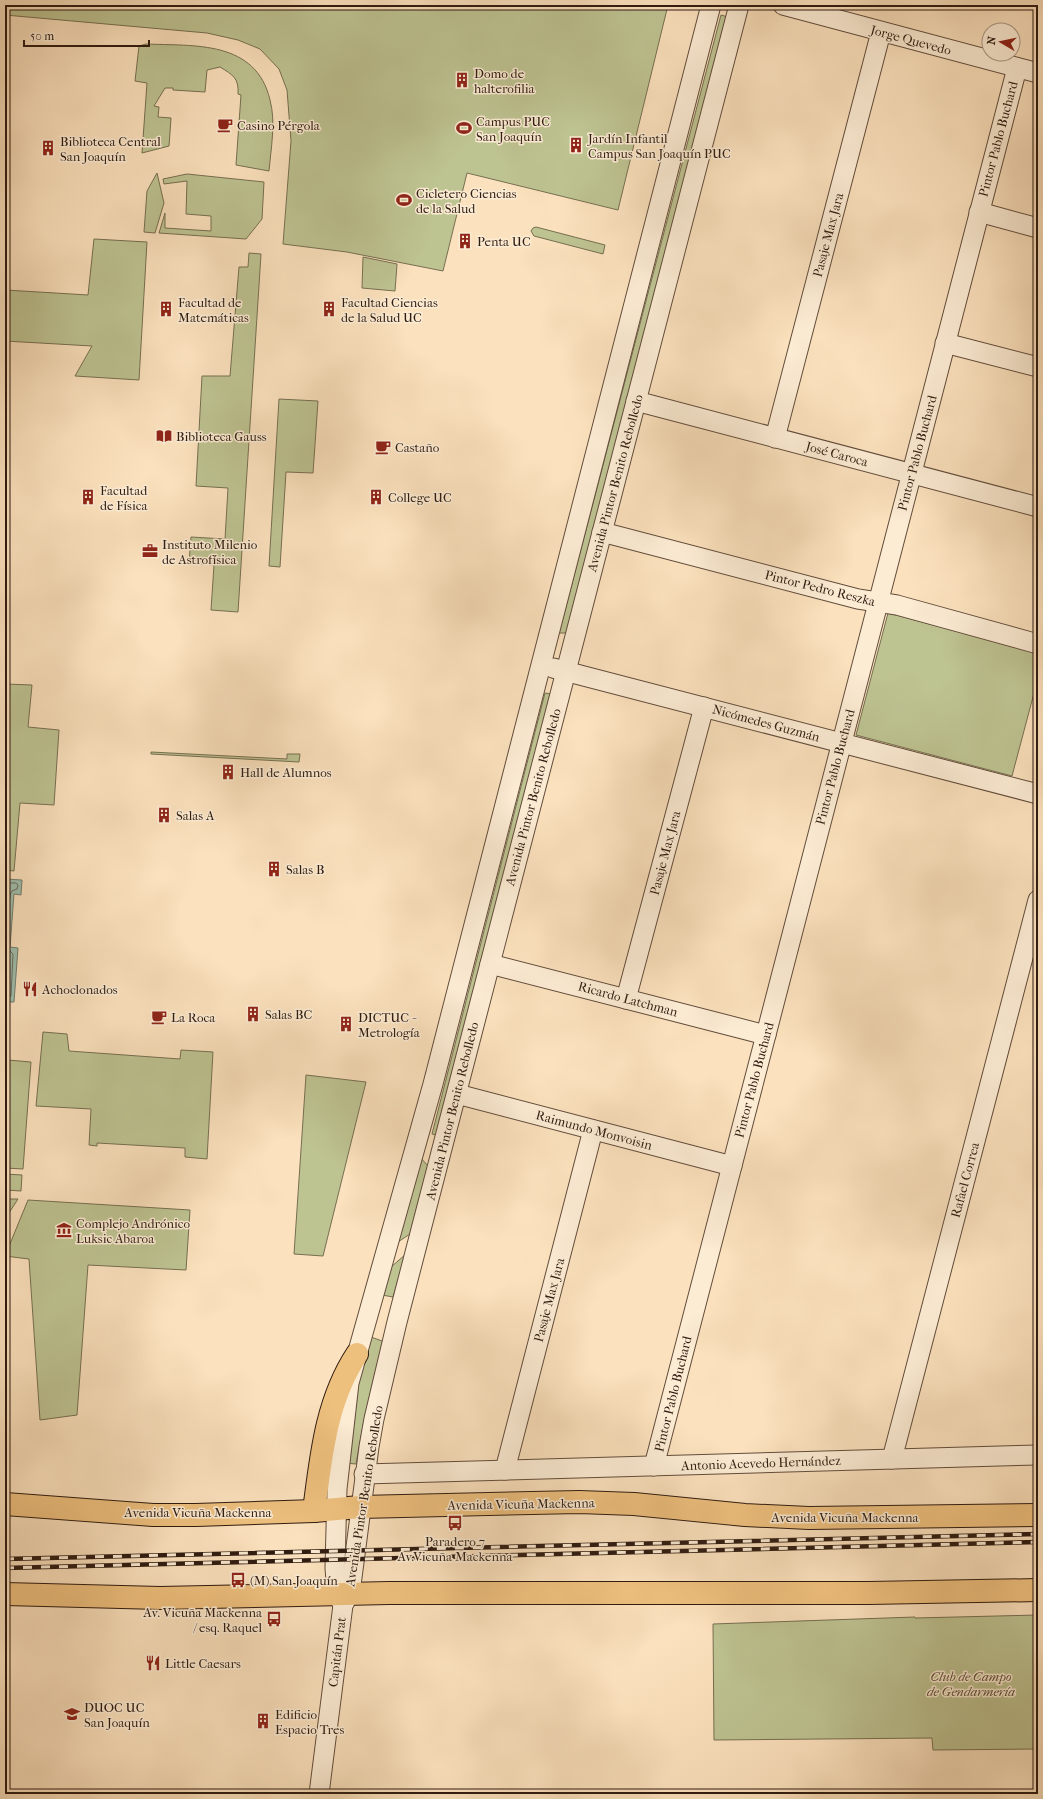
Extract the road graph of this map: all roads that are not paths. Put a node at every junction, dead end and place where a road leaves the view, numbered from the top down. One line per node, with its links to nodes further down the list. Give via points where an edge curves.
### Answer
1 (711, 5): 18 (street, Avenida Pintor Benito Rebolledo)
2 (739, 5): 11 (street, Avenida Pintor Benito Rebolledo)
3 (783, 5): 4 (street, Jorge Quevedo)
4 (881, 32): 5 (street, Jorge Quevedo); 12 (street, Pasaje Max Jara)
5 (1017, 68): 6 (street, Jorge Quevedo); 7 (street, Pintor Pablo Buchard)
6 (1038, 73)
7 (979, 212): 8 (street); 9 (street, Pintor Pablo Buchard)
8 (1038, 228)
9 (945, 343): 10 (street); 13 (street, Pintor Pablo Buchard)
10 (1038, 367)
11 (636, 401): 12 (street, José Caroca); 15 (street, Avenida Pintor Benito Rebolledo)
12 (775, 438): 13 (street, José Caroca)
13 (911, 473): 14 (street, José Caroca); 16 (street, Pintor Pablo Buchard)
14 (1038, 507)
15 (602, 532): 16 (street, Pintor Pedro Reszka, via 858,599); 19 (street, Avenida Pintor Benito Rebolledo)
16 (878, 602): 17 (street, Pintor Pedro Reszka); 21 (street, Pintor Pablo Buchard)
17 (1038, 644)
18 (540, 665): 19 (street, Nicómedes Guzmán); 30 (street, Avenida Pintor Benito Rebolledo, via 433,1084)
19 (566, 672): 20 (street, Nicómedes Guzmán); 24 (street, Avenida Pintor Benito Rebolledo)
20 (704, 707): 21 (street, Nicómedes Guzmán); 25 (street, Pasaje Max Jara)
21 (841, 743): 22 (street, Nicómedes Guzmán); 26 (street, Pintor Pablo Buchard)
22 (1038, 794)
23 (1038, 900): 34 (street, Rafael Correa)
24 (490, 964): 25 (street, Ricardo Latchman); 27 (street, Avenida Pintor Benito Rebolledo)
25 (626, 999): 26 (street, Ricardo Latchman)
26 (766, 1035): 29 (street, Pintor Pablo Buchard)
27 (457, 1094): 28 (street, Raimundo Monvoisin); 31 (street, Avenida Pintor Benito Rebolledo)
28 (593, 1130): 29 (street, Raimundo Monvoisin); 36 (street, Pasaje Max Jara)
29 (732, 1166): 35 (street, Pintor Pablo Buchard)
30 (369, 1315): 31 (street); 32 (street, Avenida Pintor Benito Rebolledo)
31 (397, 1322): 37 (street, Avenida Pintor Benito Rebolledo)
32 (357, 1354): 40 (street, Avenida Pintor Benito Rebolledo, via 346,1404); 41 (main road, via 347,1368 334,1400 321,1458)
33 (1038, 1455): 34 (street, Antonio Acevedo Hernández)
34 (892, 1459): 35 (street, Antonio Acevedo Hernández)
35 (654, 1466): 36 (street, Antonio Acevedo Hernández)
36 (505, 1470): 37 (street, Antonio Acevedo Hernández)
37 (364, 1474): 39 (street, Avenida Pintor Benito Rebolledo)
38 (5, 1504): 41 (main road, Avenida Vicuña Mackenna, via 153,1515)
39 (360, 1508): 40 (main road, Avenida Vicuña Mackenna); 42 (main road, Avenida Vicuña Mackenna, via 579,1502 809,1518); 45 (street, Avenida Pintor Benito Rebolledo)
40 (336, 1510): 41 (main road, Avenida Vicuña Mackenna); 45 (street, Avenida Pintor Benito Rebolledo)
41 (314, 1511)
42 (1038, 1515)
43 (1038, 1590): 45 (main road, via 869,1594)
44 (5, 1594): 45 (main road, via 160,1598)
45 (343, 1597): 46 (street, Capitán Prat)
46 (319, 1794)

